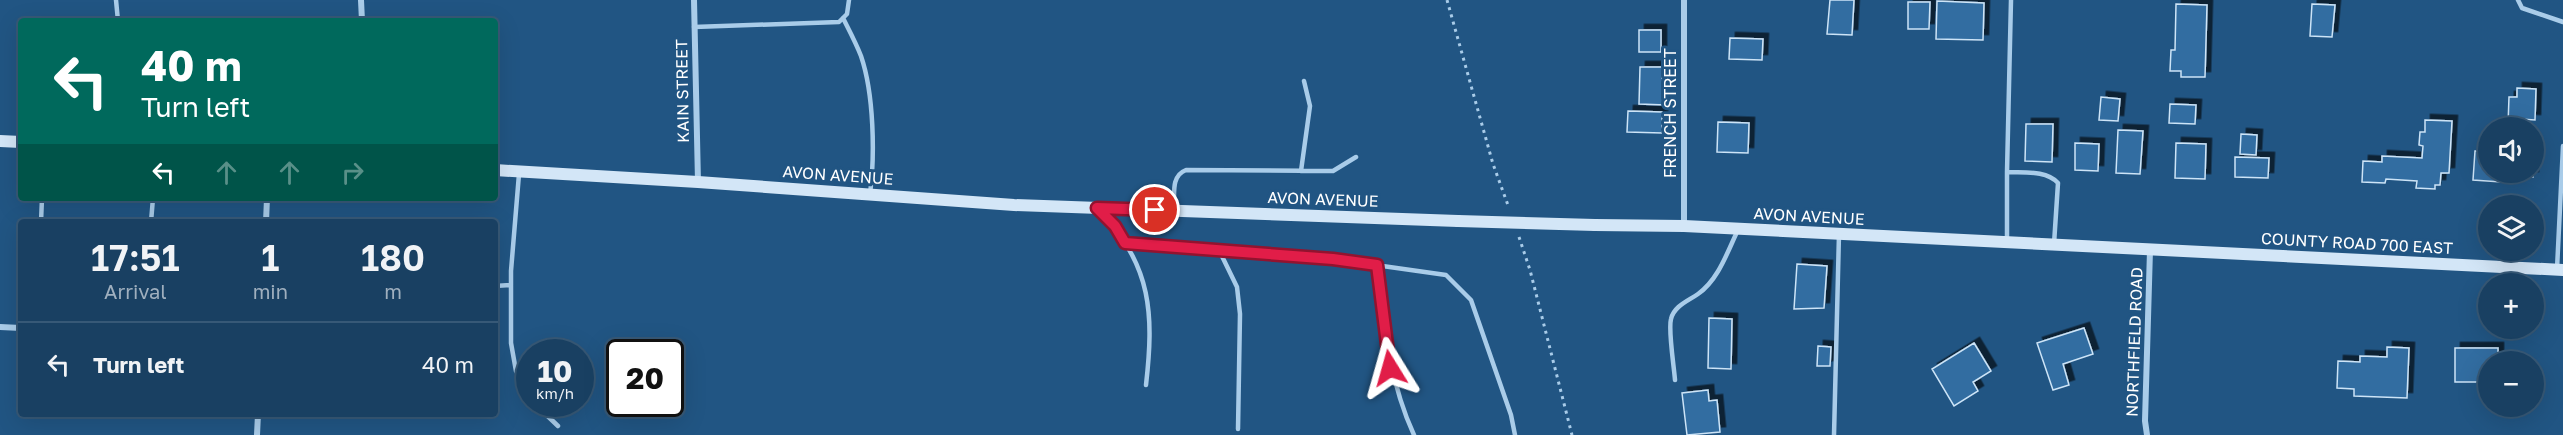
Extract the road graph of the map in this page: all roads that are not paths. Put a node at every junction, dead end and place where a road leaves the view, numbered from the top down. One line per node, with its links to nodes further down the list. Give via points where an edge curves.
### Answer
1 (116, 0): 8 (lane)
2 (361, 0): 9 (street)
3 (693, 0): 12 (street, KAIN STREET)
4 (849, 0): 10 (lane)
5 (1684, 0): 32 (street, FRENCH STREET)
6 (2011, 0): 21 (lane)
7 (2518, 0): 11 (lane, via 2522,8)
8 (118, 18)
9 (362, 18)
10 (843, 18): 12 (lane, via 839,22); 23 (lane, via 865,72 874,162)
11 (2563, 22)
12 (694, 27): 22 (street, KAIN STREET)
13 (1304, 81): 20 (lane, via 1311,106)
14 (0, 141): 15 (main road)
15 (18, 142)
16 (2563, 146): 41 (lane)
17 (1356, 157): 20 (lane, via 1333,171)
18 (498, 170): 19 (main road, AVON AVENUE)
19 (519, 171): 22 (main road, AVON AVENUE); 42 (lane)
20 (1302, 171): 28 (lane, via 1186,170 1176,178)
21 (2007, 172): 35 (lane); 37 (lane, via 2044,175 2058,183)
22 (698, 182): 23 (main road, AVON AVENUE)
23 (870, 194): 27 (main road, AVON AVENUE)
24 (42, 201): 29 (lane)
25 (153, 201): 30 (lane)
26 (267, 201): 31 (street)
27 (1097, 208): 28 (main road, AVON AVENUE); 36 (lane)
28 (1174, 210): 32 (main road, AVON AVENUE, bridge)
29 (41, 219)
30 (151, 219)
31 (266, 219)
32 (1684, 226): 33 (main road, AVON AVENUE)
33 (1738, 229): 34 (main road, AVON AVENUE); 47 (lane, via 1713,279 1675,311 1670,320)
34 (1839, 234): 35 (main road, AVON AVENUE); 56 (lane)
35 (2007, 242): 37 (main road, AVON AVENUE)
36 (1125, 243): 39 (lane); 48 (lane, via 1150,308)
37 (2054, 244): 38 (main road, AVON AVENUE)
38 (2150, 249): 41 (main road, COUNTY ROAD 700 EAST); 57 (street, NORTHFIELD ROAD)
39 (1220, 250): 40 (lane); 52 (lane, via 1237,287 1240,314)
40 (1377, 265): 54 (lane, via 1390,368); 55 (lane, via 1446,274 1471,300)
41 (2560, 270)
42 (511, 285): 43 (lane); 46 (lane, via 511,343)
43 (498, 286)
44 (0, 327): 45 (street)
45 (18, 328)
46 (516, 371)
47 (1675, 380)
48 (1146, 386)
49 (258, 417): 53 (street)
50 (549, 417): 51 (lane)
51 (558, 426)
52 (1238, 429)
53 (257, 435)
54 (1414, 435)
55 (1515, 435)
56 (1834, 435)
57 (2146, 435)

